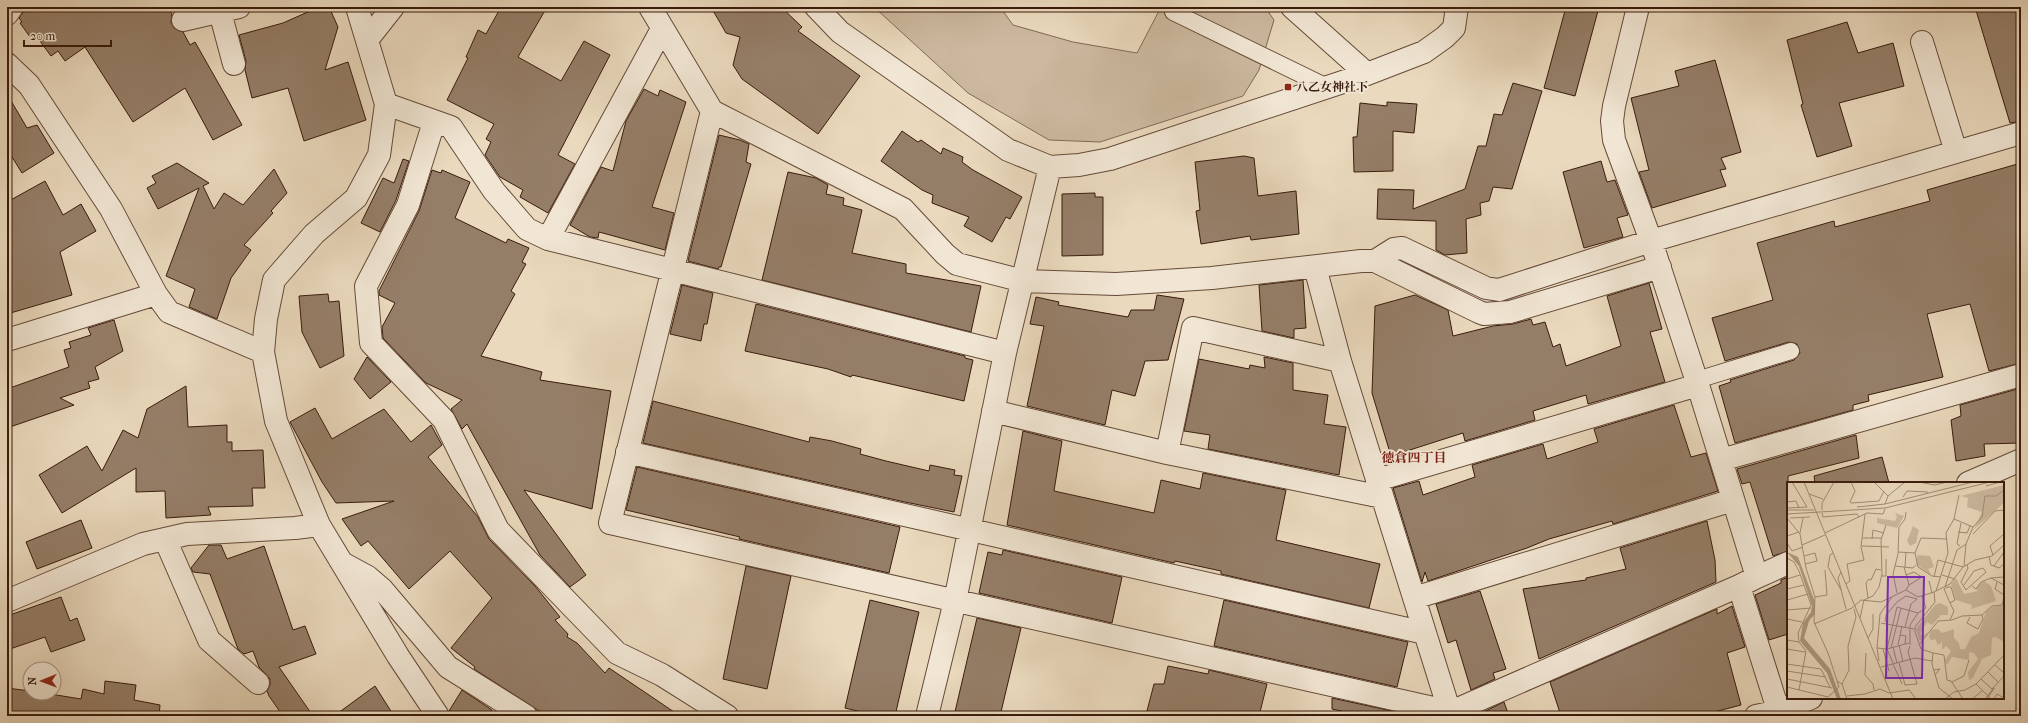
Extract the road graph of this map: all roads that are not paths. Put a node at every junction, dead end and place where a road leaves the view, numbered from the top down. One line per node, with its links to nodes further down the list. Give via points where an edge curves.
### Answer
1 (12, 7): 11 (street)
2 (357, 7): 14 (street)
3 (393, 7): 14 (street)
4 (650, 7): 13 (street)
5 (816, 7): 25 (street, via 840,32 1008,150)
6 (1292, 7): 18 (street)
7 (1457, 7): 18 (street, via 1454,28 1446,37 1424,52)
8 (1638, 7): 27 (street, via 1612,121 1614,140)
9 (229, 10): 12 (street); 17 (street)
10 (1173, 12): 19 (lane)
11 (7, 14)
12 (183, 20)
13 (662, 29): 21 (street); 26 (street)
14 (367, 40): 20 (street)
15 (1922, 42): 24 (street)
16 (7, 64): 33 (street, via 30,85 111,209)
17 (234, 64)
18 (1367, 74): 19 (street)
19 (1327, 87): 25 (street, via 1110,159)
20 (386, 104): 22 (street); 36 (street, via 379,154 356,198 314,234 274,280 266,319)
21 (712, 111): 31 (street); 32 (street, via 903,209 957,264)
22 (434, 122): 26 (street, via 451,127 494,191 527,230); 65 (street, via 408,205 366,286 370,343 444,420 498,530 617,653 662,675)
23 (2021, 133): 24 (street)
24 (1956, 152): 27 (street)
25 (1050, 167): 32 (street)
26 (548, 239): 31 (street)
27 (1651, 241): 28 (street, via 1499,290 1486,288 1402,248 1394,248); 30 (street)
28 (1375, 261): 29 (street); 30 (street, via 1484,314 1510,312)
29 (1315, 267): 32 (street, via 1212,278 1116,284); 38 (street)
30 (1660, 267): 40 (street)
31 (671, 270): 37 (street); 42 (street)
32 (1023, 281): 37 (street)
33 (156, 294): 34 (street); 36 (street, via 170,312)
34 (7, 340)
35 (1791, 351): 40 (lane)
36 (263, 352): 49 (street, via 276,421)
37 (1006, 353): 41 (street)
38 (1340, 361): 43 (street, via 1193,328); 47 (street)
39 (2021, 375): 44 (street)
40 (1698, 383): 44 (street); 47 (street)
41 (993, 411): 43 (street); 50 (street)
42 (627, 452): 50 (street); 57 (street, via 610,523)
43 (1167, 453): 47 (street)
44 (1721, 460): 48 (street)
45 (2021, 460): 46 (street)
46 (1970, 482)
47 (1380, 488): 55 (street)
48 (1733, 500): 54 (street); 55 (street)
49 (320, 525): 51 (street, via 187,534); 53 (street)
50 (969, 531): 57 (street); 58 (street)
51 (165, 539): 56 (street, via 143,544); 59 (street, via 209,640)
52 (1787, 563): 54 (street)
53 (344, 564): 63 (street, via 390,644); 64 (street, via 368,577 382,589 448,667)
54 (1748, 581): 61 (street); 62 (street)
55 (1414, 598): 58 (street)
56 (7, 601)
57 (955, 601): 61 (street); 66 (street)
58 (1425, 633): 61 (street)
59 (258, 683)
60 (1808, 699): 62 (street)
61 (1451, 714)
62 (1780, 714): 67 (street)
63 (438, 716)
64 (526, 716)
65 (727, 716)
66 (927, 716)
67 (1756, 716)

